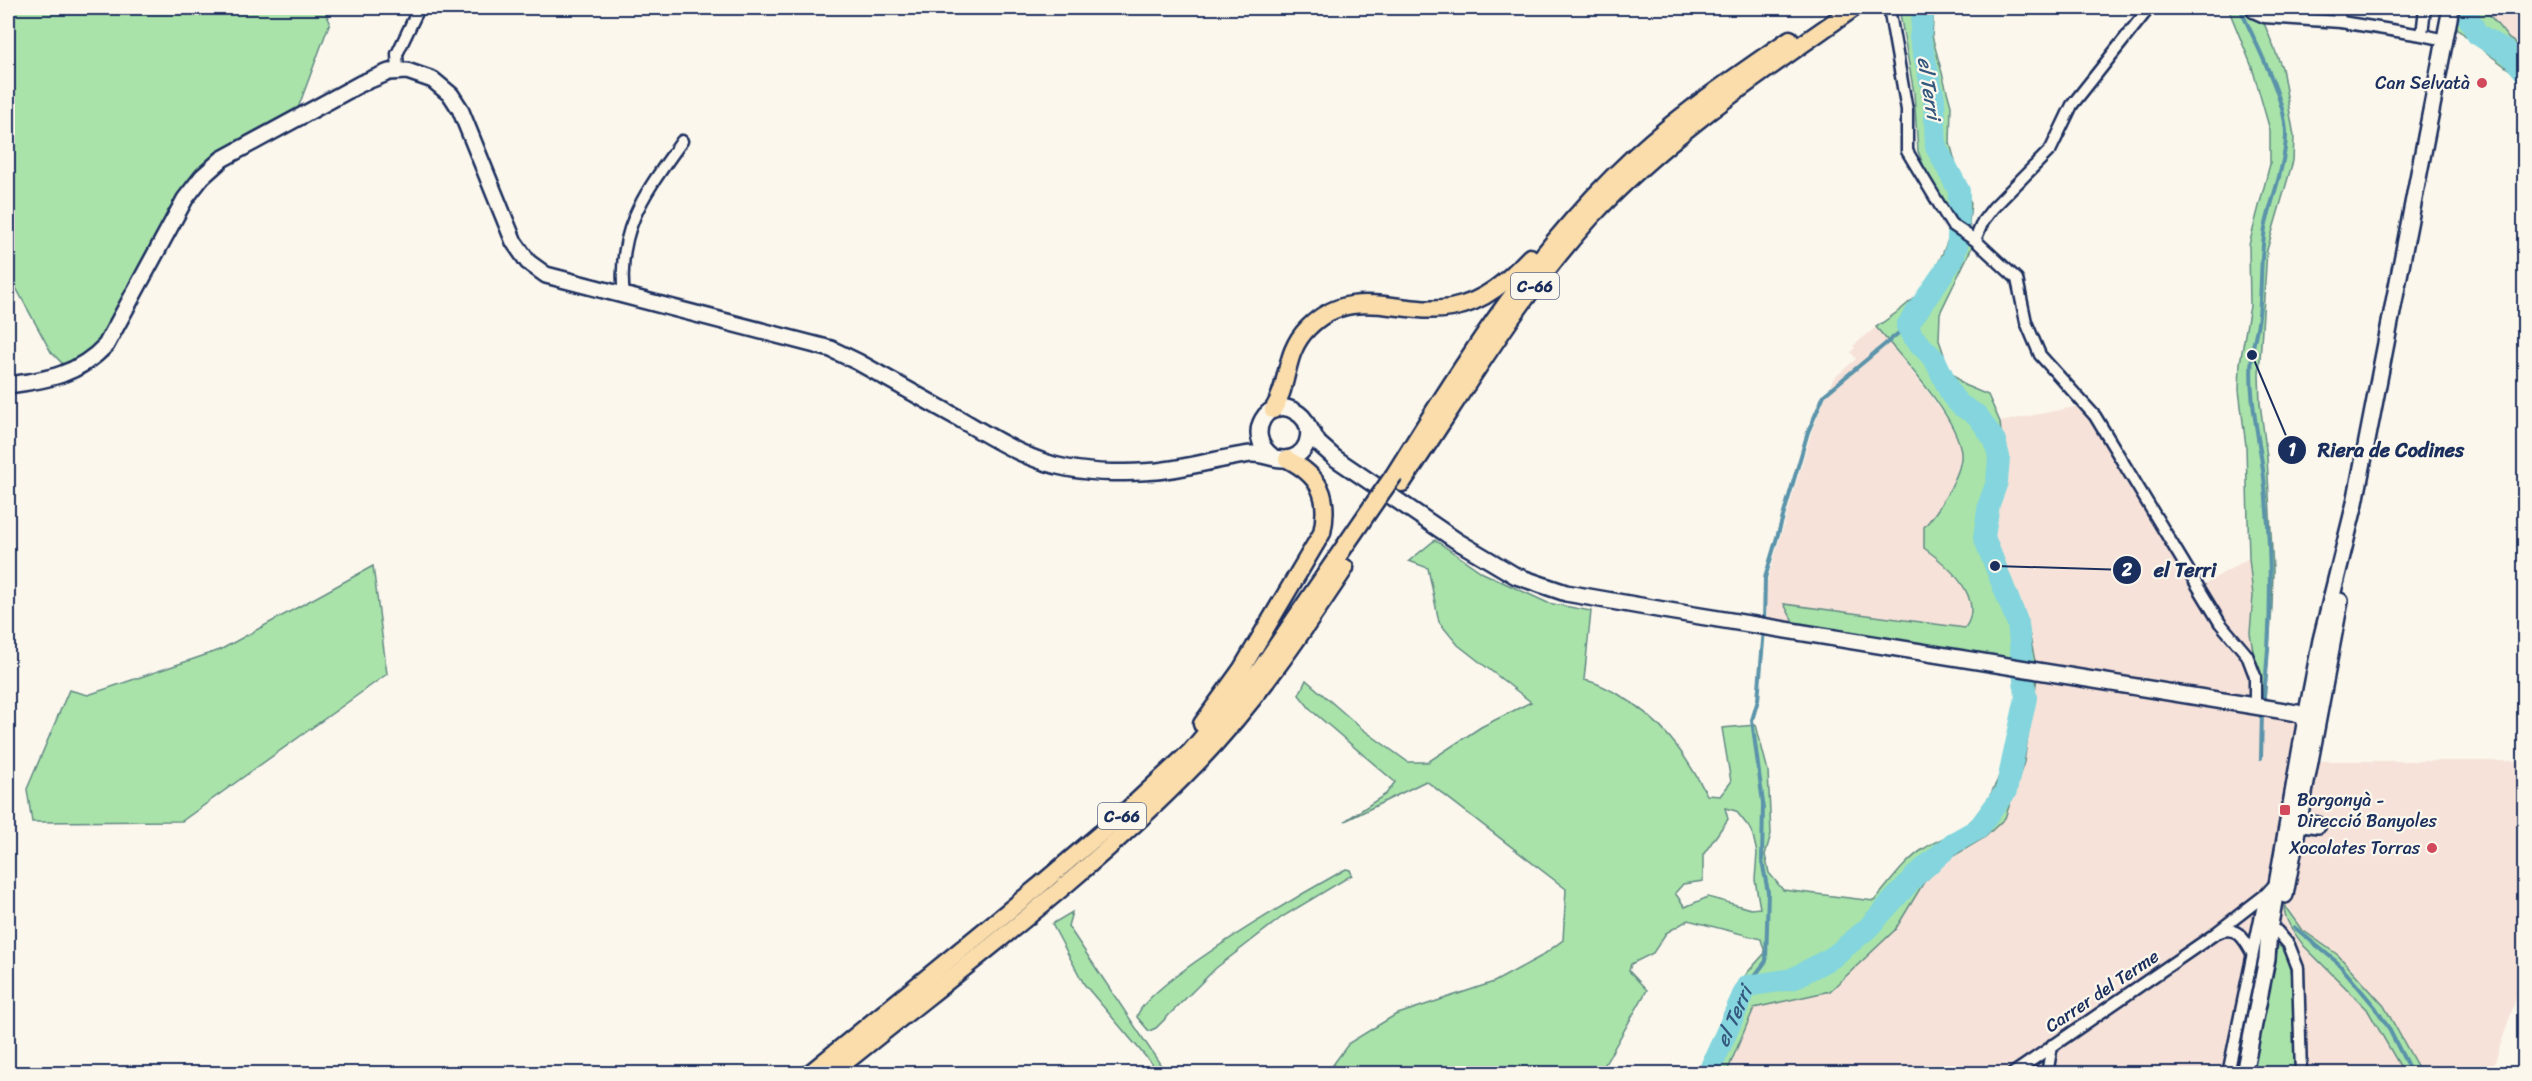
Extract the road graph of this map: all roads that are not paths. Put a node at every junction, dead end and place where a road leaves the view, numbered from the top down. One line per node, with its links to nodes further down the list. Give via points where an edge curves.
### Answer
1 (419, 8): 13 (street, via 398,54)
2 (1836, 8): 15 (highway, C-66, via 1665,130)
3 (1854, 8): 25 (highway, C-66, via 1701,117 1599,208 1536,284)
4 (1889, 8): 16 (street, via 1907,110 1906,152 1951,224)
5 (2149, 8): 16 (street, via 2072,105 2051,149 1993,208)
6 (2251, 8): 10 (street, via 2264,17)
7 (2336, 8): 10 (street)
8 (2425, 8): 11 (street)
9 (2450, 12): 12 (main road)
10 (2342, 22): 11 (street)
11 (2422, 34): 12 (street)
12 (2445, 40): 26 (main road)
13 (398, 71): 17 (main road, via 433,80 451,95 514,242 528,262 554,278); 18 (main road, via 360,84 237,150 213,167 185,198 106,345 73,371)
14 (682, 141): 17 (street, via 646,191 628,230 621,270)
15 (1559, 234): 19 (highway, via 1497,288 1475,301 1436,310 1354,303 1320,318 1291,351); 25 (highway, C-66, via 1490,329)
16 (1975, 240): 29 (street, via 2017,279 2026,322 2040,355 2096,416 2220,623 2247,654 2256,676)
17 (624, 297): 23 (main road, via 831,349 1015,450 1065,467 1121,474 1186,468)
18 (8, 385)
19 (1273, 410): 20 (main road, via 1291,409); 21 (main road, via 1264,417)
20 (1307, 424): 22 (main road, via 1308,439); 24 (main road, via 1318,443)
21 (1258, 431): 22 (main road, via 1261,446); 23 (main road, via 1246,446)
22 (1287, 456): 23 (main road); 24 (main road, via 1317,452); 32 (highway, via 1318,483 1326,507 1322,533 1241,670 1188,741)
23 (1229, 457)
24 (1335, 458): 29 (main road, via 1494,565 1537,585 1566,593)
25 (1398, 479): 27 (highway, C-66)
26 (2355, 503): 28 (main road); 30 (main road)
27 (1380, 506): 32 (highway, C-66, via 1260,670); 44 (highway, C-66, via 1286,656 1199,762 1089,864)
28 (2336, 623): 30 (main road, via 2315,706); 33 (main road)
29 (2255, 707): 30 (main road)
30 (2304, 714): 31 (main road); 33 (main road, via 2311,728)
31 (2299, 760): 34 (main road, via 2301,781 2296,812); 35 (main road)
32 (1178, 763): 43 (highway, C-66, via 1047,880)
33 (2307, 782): 34 (main road)
34 (2305, 823): 35 (main road, via 2294,830); 37 (main road, via 2293,855)
35 (2277, 882): 36 (street, Carrer del Terme); 40 (main road)
36 (2265, 895): 38 (street, Carrer del Terme); 39 (street)
37 (2277, 931): 40 (main road); 48 (street, via 2289,945 2298,968)
38 (2212, 936): 39 (street, via 2223,930 2238,932); 41 (street, Carrer del Terme)
39 (2252, 953): 46 (street)
40 (2267, 959): 47 (main road)
41 (2052, 1045): 42 (street, Carrer del Terme); 45 (street)
42 (2018, 1072)
43 (809, 1074)
44 (831, 1074)
45 (2047, 1074)
46 (2228, 1074)
47 (2244, 1074)
48 (2301, 1074)

